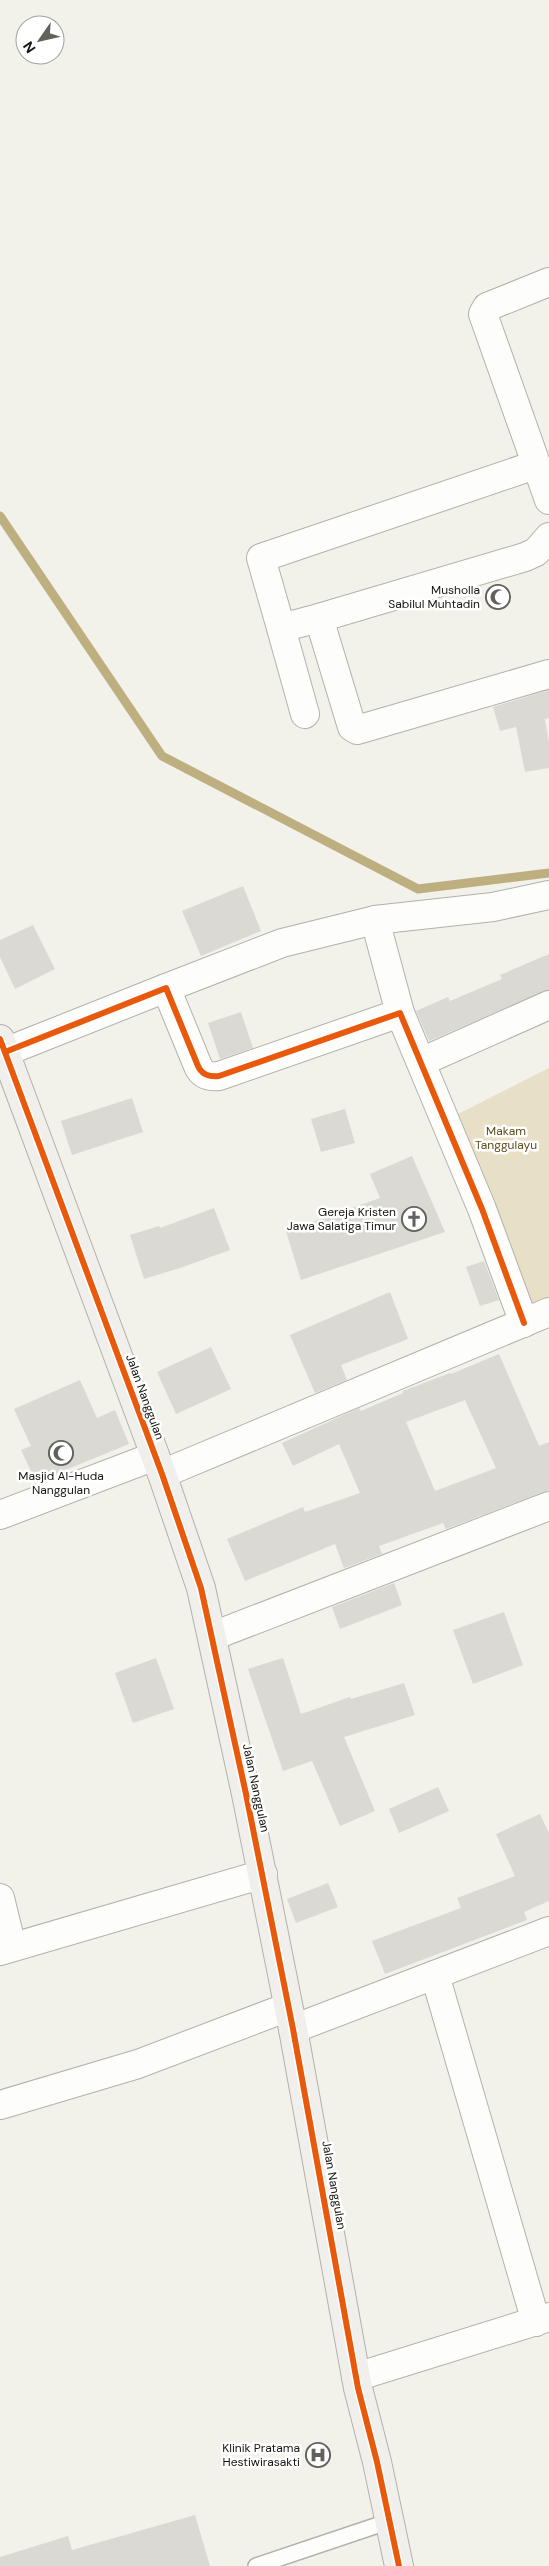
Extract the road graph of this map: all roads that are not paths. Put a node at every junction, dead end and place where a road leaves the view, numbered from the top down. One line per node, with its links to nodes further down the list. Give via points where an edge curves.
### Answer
1 (549, 282): 2 (street, via 487,307 483,314)
2 (535, 465): 3 (street); 6 (street, via 261,558)
3 (549, 500)
4 (549, 537): 5 (street, via 536,552 525,557)
5 (318, 618): 6 (street); 7 (street, via 350,723 356,730)
6 (281, 628): 8 (street)
7 (549, 674)
8 (304, 714)
9 (549, 895): 10 (street, via 494,907)
10 (375, 920): 11 (street, via 282,943); 13 (street)
11 (166, 988): 13 (street, via 198,1066 208,1076 219,1076); 14 (street)
12 (549, 1005): 15 (street)
13 (400, 1012): 15 (street)
14 (3, 1045): 18 (street, Jalan Nanggulan)
15 (421, 1062): 17 (street)
16 (549, 1312): 17 (street)
17 (524, 1323): 18 (street)
18 (158, 1465): 20 (street); 21 (street, Jalan Nanggulan, via 201,1588)
19 (549, 1506): 21 (street)
20 (0, 1515)
21 (213, 1636): 22 (street, Jalan Nanggulan)
22 (263, 1874): 25 (street); 27 (street, Jalan Nanggulan)
23 (0, 1898): 25 (street)
24 (549, 1931): 26 (street)
25 (6, 1949)
26 (435, 1975): 27 (street); 29 (street)
27 (291, 2018): 28 (street); 30 (street, Jalan Nanggulan)
28 (0, 2105)
29 (542, 2319): 30 (street)
30 (356, 2377): 31 (street, Jalan Nanggulan)
31 (390, 2521): 32 (lane); 33 (street, Jalan Nanggulan)
32 (256, 2566)
33 (399, 2566)

